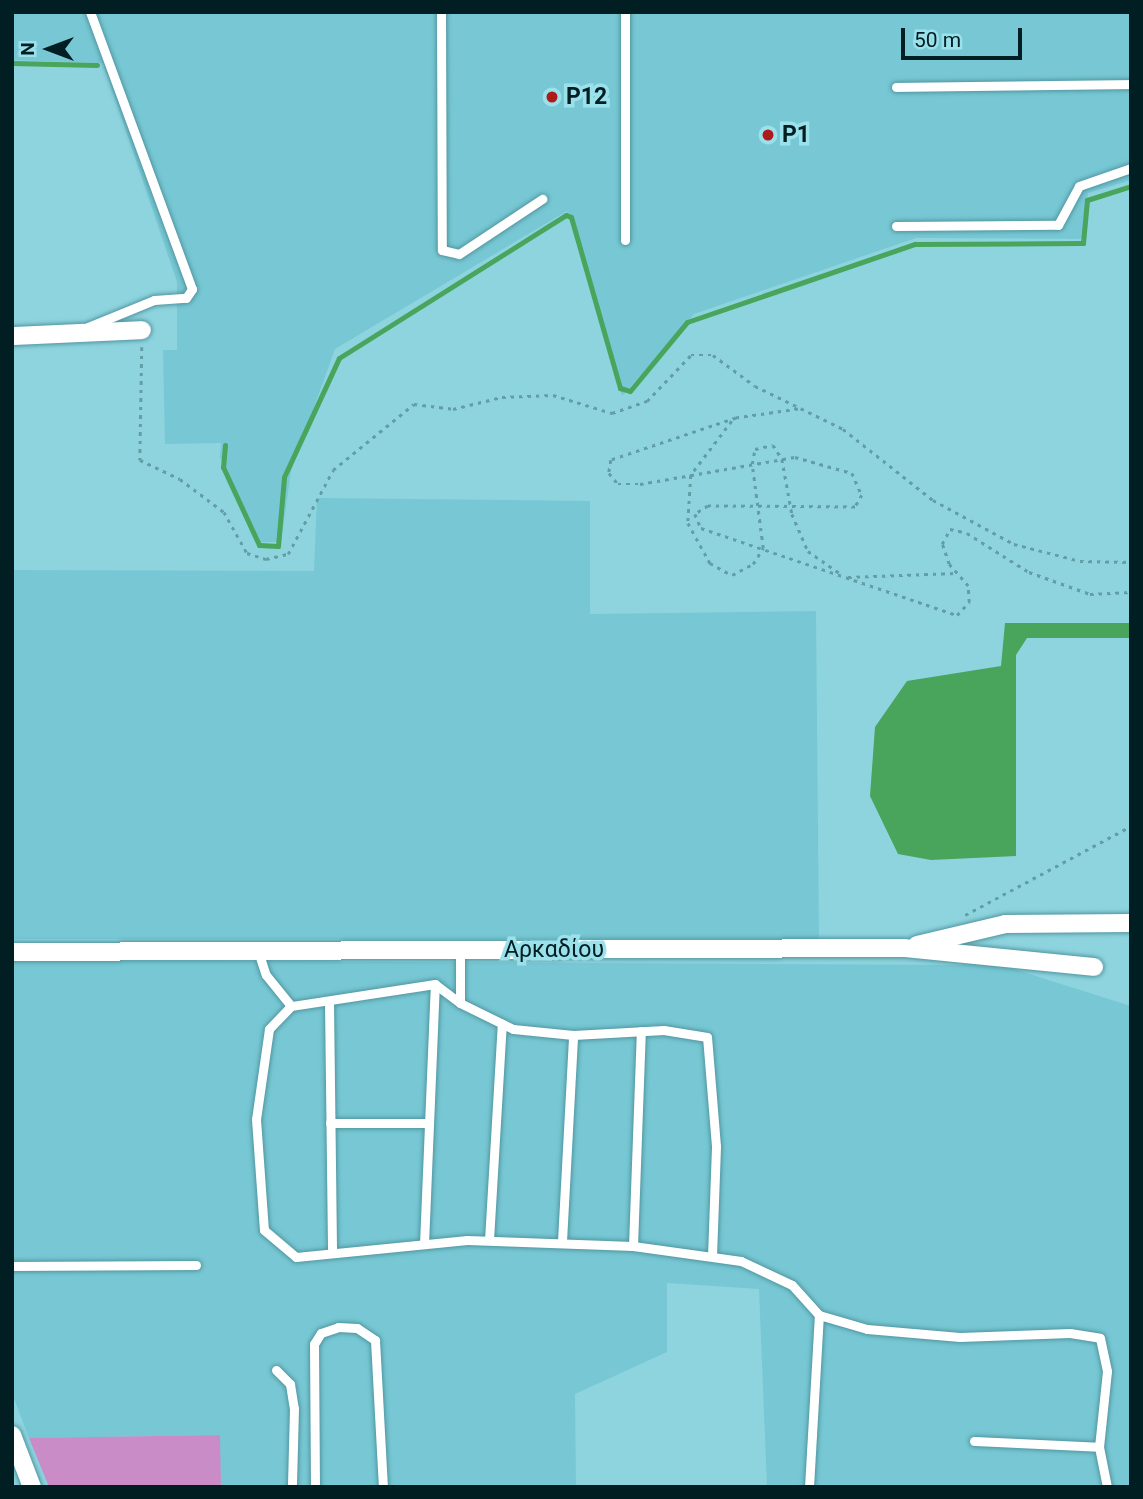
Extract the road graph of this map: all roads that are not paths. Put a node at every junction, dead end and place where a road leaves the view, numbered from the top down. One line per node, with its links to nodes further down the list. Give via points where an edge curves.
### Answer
1 (90, 12): 11 (lane, via 192,289 186,298 154,300)
2 (441, 12): 7 (lane, via 442,250 459,254)
3 (625, 12): 9 (lane)
4 (1131, 84): 5 (lane)
5 (896, 87)
6 (1131, 168): 8 (lane, via 1079,186 1058,225)
7 (542, 199)
8 (896, 226)
9 (625, 240)
10 (142, 330): 11 (street)
11 (74, 333): 12 (street)
12 (12, 336)
13 (1131, 923): 14 (street, via 1005,924)
14 (904, 948): 15 (street, Αρκαδίου); 18 (street, Αρκαδίου)
15 (460, 950): 16 (street, Αρκαδίου); 21 (lane)
16 (258, 951): 17 (street, Αρκαδίου); 22 (lane, via 266,975)
17 (12, 952)
18 (1094, 967)
19 (435, 984): 20 (lane); 21 (lane); 27 (lane)
20 (329, 1002): 22 (lane); 26 (lane)
21 (460, 1003): 23 (lane)
22 (291, 1006): 32 (lane, via 270,1029 256,1119 264,1230 296,1257)
23 (502, 1023): 25 (lane, via 513,1029); 28 (lane)
24 (641, 1031): 25 (lane); 31 (lane); 33 (lane, via 707,1037 716,1146)
25 (572, 1035): 29 (lane)
26 (330, 1123): 27 (lane); 32 (lane)
27 (427, 1123): 30 (lane)
28 (489, 1240): 29 (lane); 30 (lane)
29 (562, 1241): 31 (lane)
30 (424, 1244): 32 (lane)
31 (633, 1246): 33 (lane)
32 (332, 1253)
33 (712, 1256): 36 (lane, via 741,1261 792,1285)
34 (196, 1265): 35 (lane)
35 (12, 1266)
36 (819, 1315): 40 (lane, via 867,1329 960,1337 1070,1333 1100,1338 1107,1371); 45 (lane)
37 (276, 1370): 42 (lane, via 290,1384 294,1408)
38 (12, 1435): 41 (street)
39 (974, 1441): 40 (lane)
40 (1099, 1447): 46 (lane)
41 (32, 1487)
42 (292, 1487)
43 (315, 1487): 44 (lane, via 314,1344 321,1333 338,1327 357,1328 375,1340)
44 (383, 1487)
45 (809, 1487)
46 (1107, 1487)

